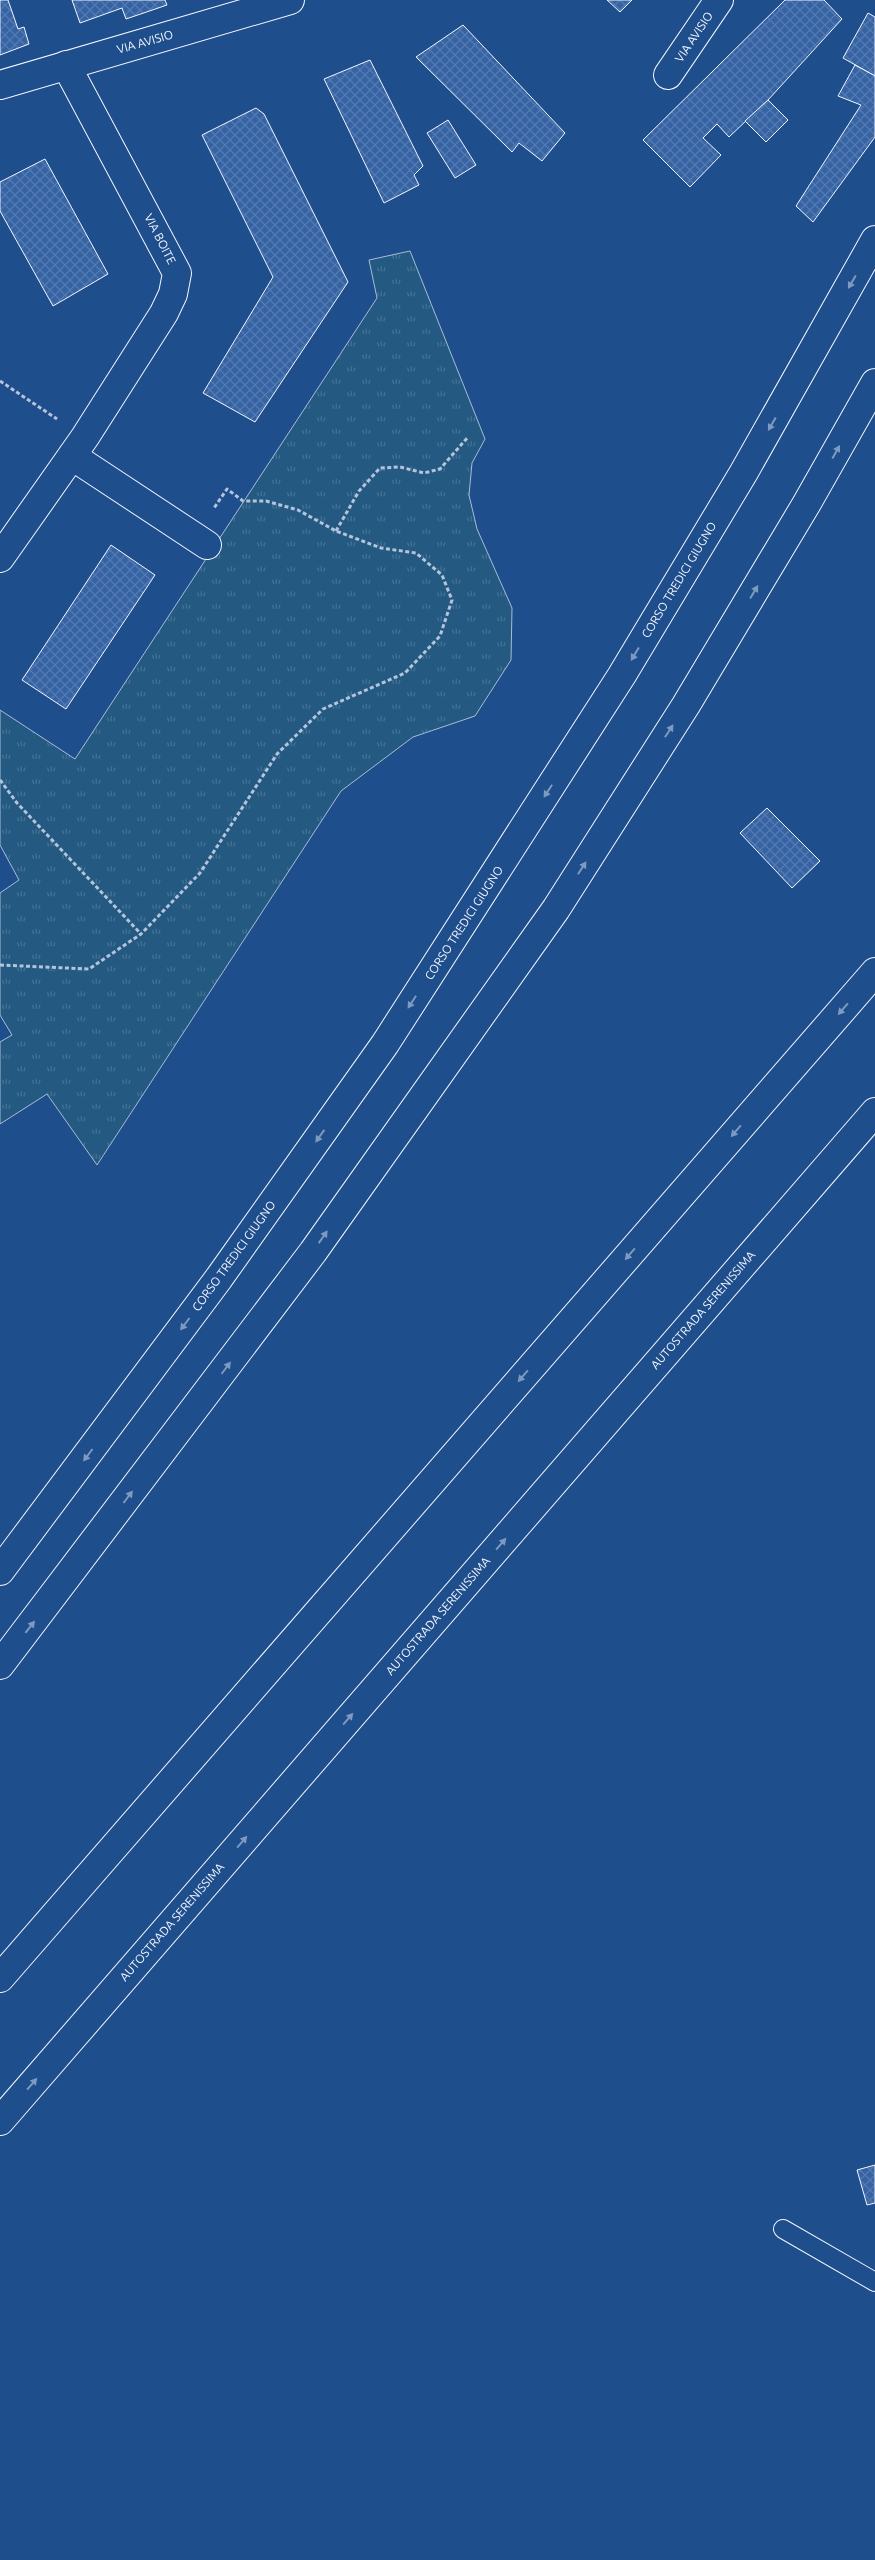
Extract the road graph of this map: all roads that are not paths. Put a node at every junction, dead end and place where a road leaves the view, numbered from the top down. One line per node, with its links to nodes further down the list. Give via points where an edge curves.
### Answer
1 (290, 0): 3 (main road, VIA AVISIO)
2 (719, 0): 4 (main road, VIA AVISIO)
3 (66, 65): 5 (main road, VIA AVISIO); 8 (main road, VIA BOITE, via 177,272 173,294 164,313)
4 (668, 75)
5 (0, 85)
6 (875, 240): 13 (main road, CORSO TREDICI GIUGNO, one-way to 13, via 734,489 622,676 385,1044 225,1270)
7 (875, 383): 14 (main road, one-way to 7, via 313,1252 556,909 696,688)
8 (78, 446): 9 (main road); 10 (main road, VIA BOITE)
9 (201, 541)
10 (0, 558)
11 (875, 972): 15 (main road, one-way to 15)
12 (875, 1112): 16 (main road, AUTOSTRADA SERENISSIMA, one-way to 12)
13 (0, 1571)
14 (0, 1665)
15 (0, 1978)
16 (0, 2120)
17 (783, 2229): 18 (lane)
18 (875, 2282)

